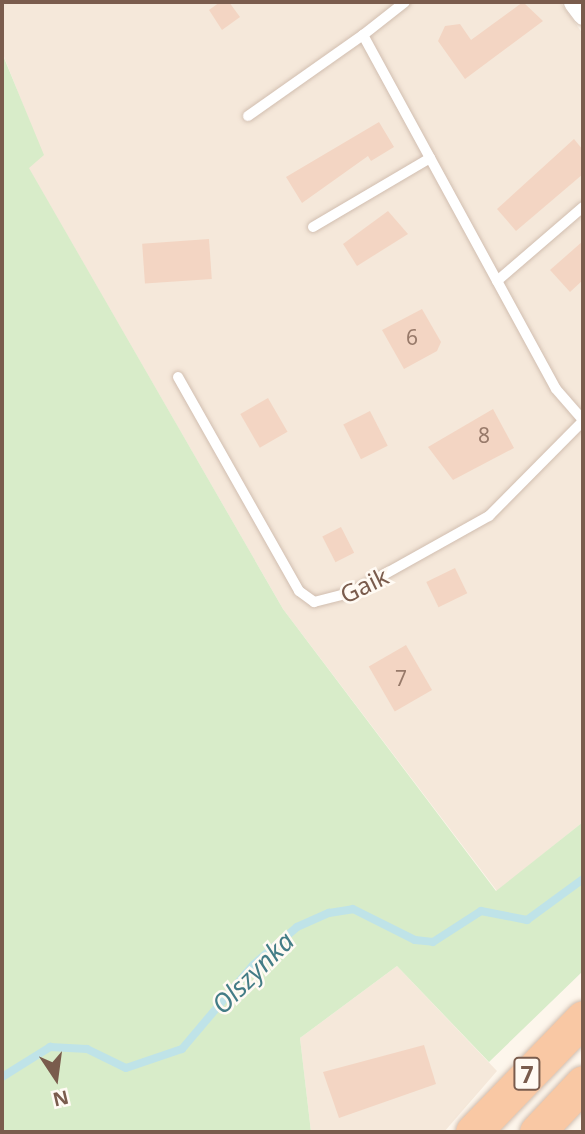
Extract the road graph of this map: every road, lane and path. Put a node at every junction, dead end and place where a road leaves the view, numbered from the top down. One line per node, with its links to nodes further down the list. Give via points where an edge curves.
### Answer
1 (405, 2): 4 (lane)
2 (574, 2): 3 (street)
3 (583, 14)
4 (363, 35): 5 (lane); 6 (lane)
5 (248, 116)
6 (430, 158): 8 (lane); 9 (lane)
7 (583, 207): 9 (lane)
8 (313, 227)
9 (497, 281): 11 (lane, via 556,389)
10 (178, 377): 11 (lane, Gaik, via 299,591 314,602 354,592 489,516)
11 (583, 421)
12 (583, 1018): 14 (highway, 7)
13 (583, 1083): 15 (highway, 7)
14 (473, 1132)
15 (537, 1132)

